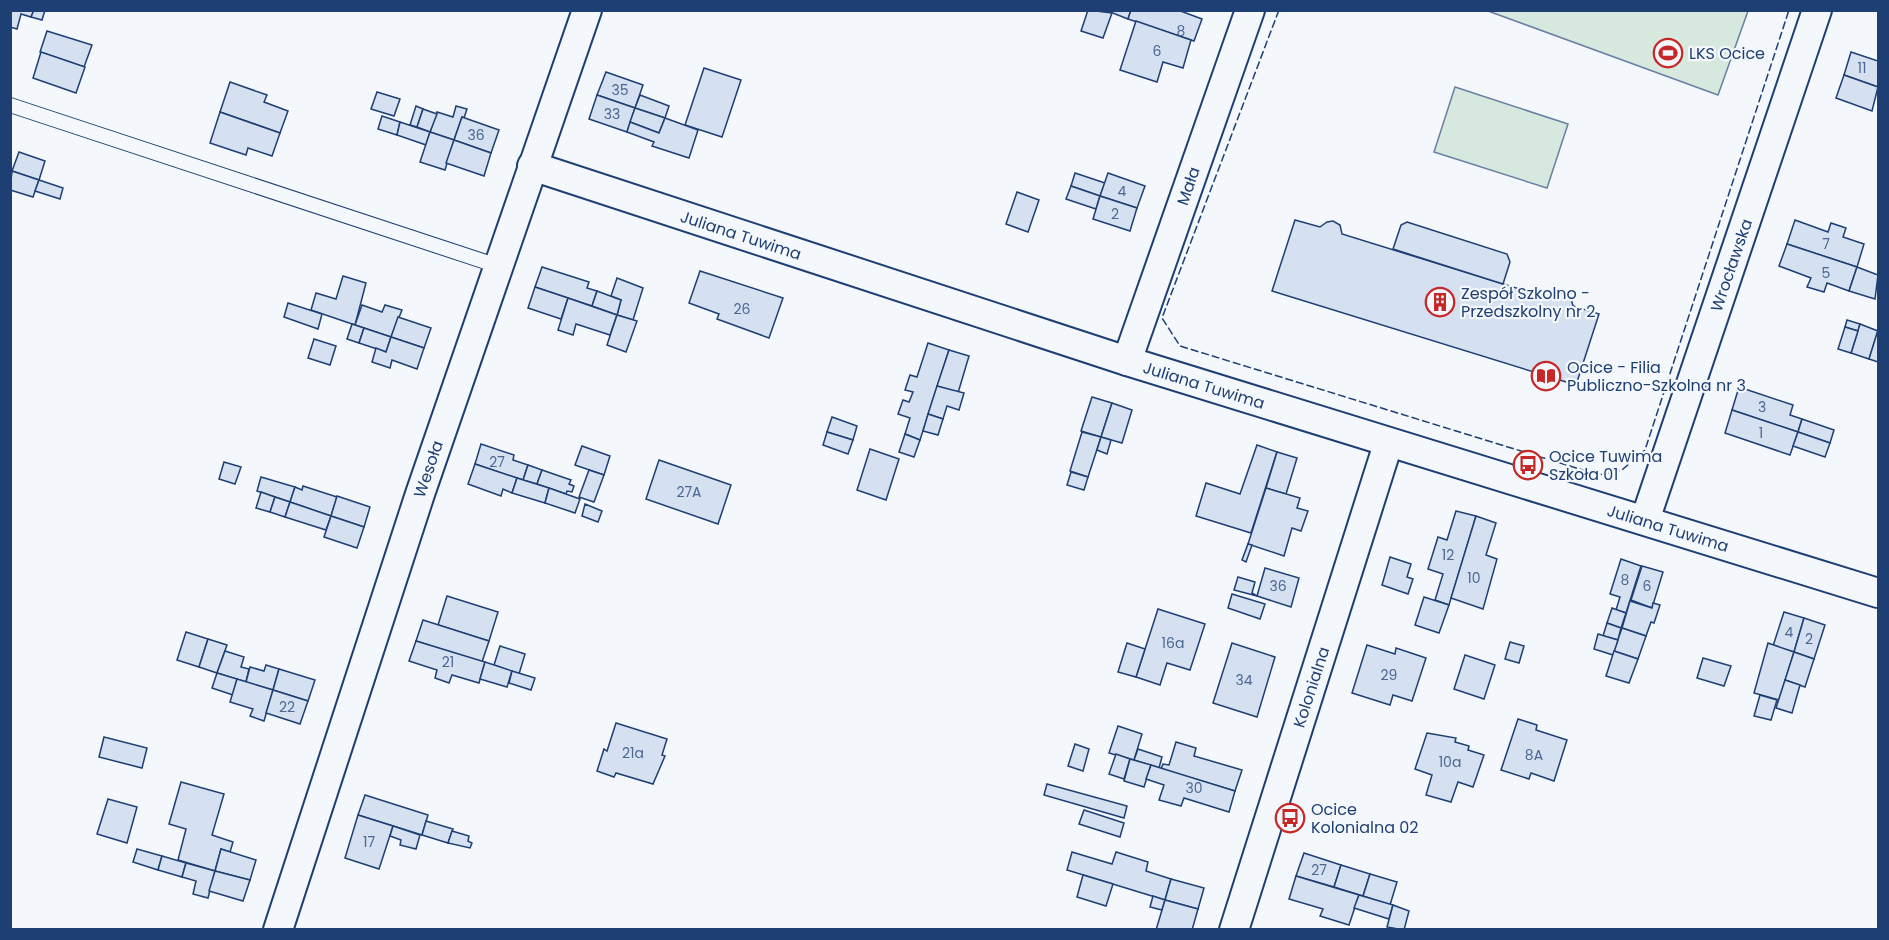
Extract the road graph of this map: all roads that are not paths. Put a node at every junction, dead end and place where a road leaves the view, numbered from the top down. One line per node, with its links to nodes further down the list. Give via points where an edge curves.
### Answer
1 (587, 10): 5 (street, Wesoła)
2 (1250, 10): 7 (street, Mała)
3 (1817, 10): 9 (street, Wrocławska)
4 (10, 105): 6 (lane)
5 (532, 166): 6 (street, Wesoła); 7 (street, Juliana Tuwima)
6 (498, 266): 11 (street, Wesoła)
7 (1127, 361): 8 (street, Juliana Tuwima)
8 (1388, 444): 9 (street, Juliana Tuwima); 12 (street, Kolonialna)
9 (1645, 520): 10 (street, Juliana Tuwima)
10 (1878, 593)
11 (278, 930)
12 (1234, 930)

